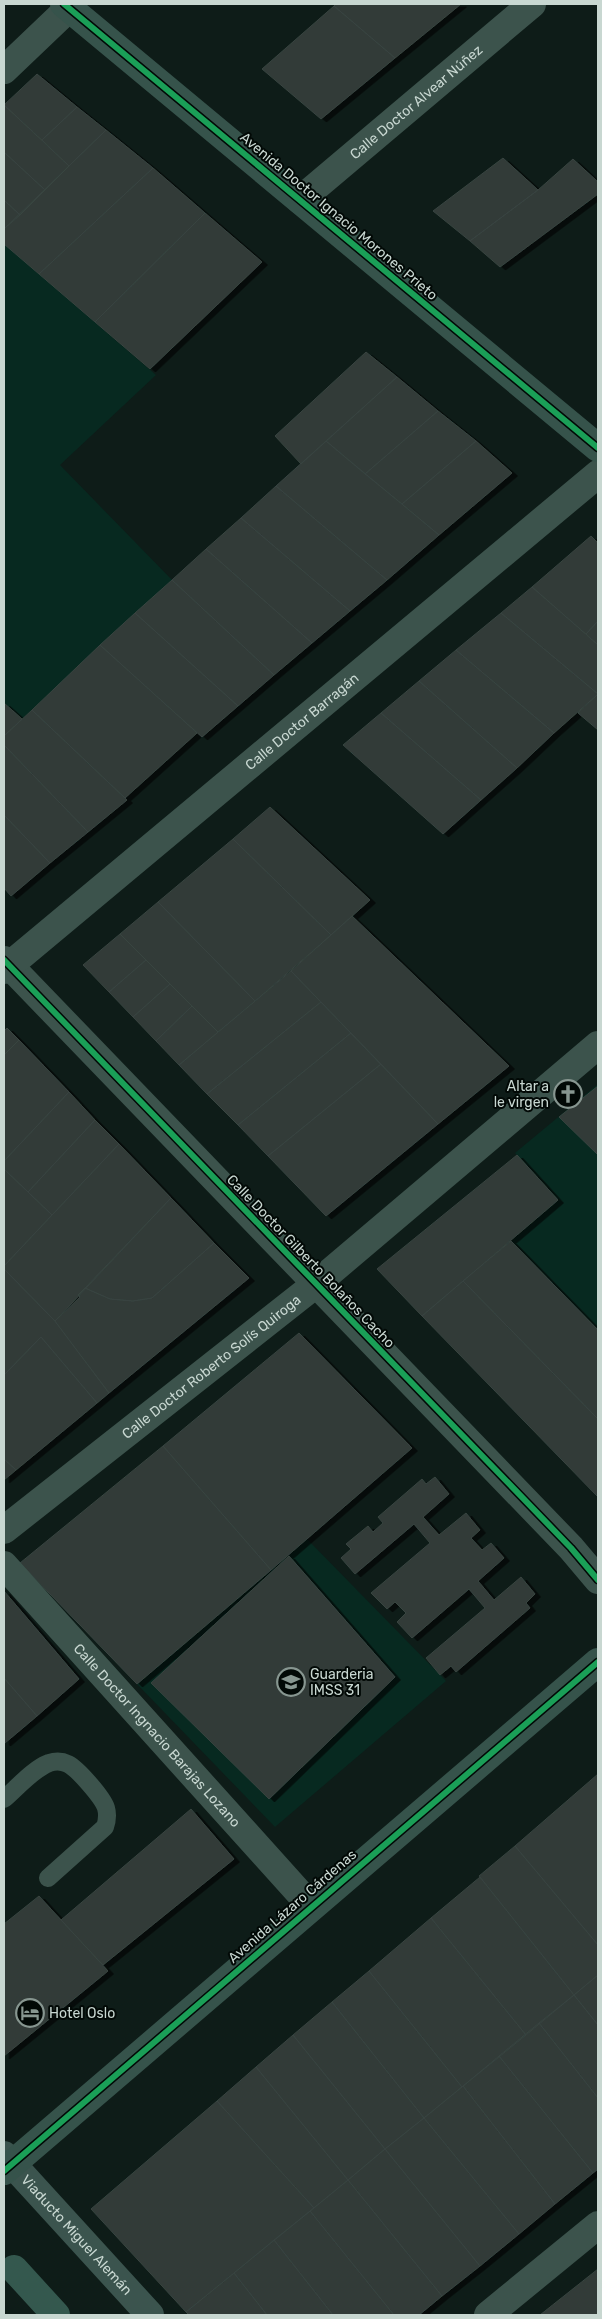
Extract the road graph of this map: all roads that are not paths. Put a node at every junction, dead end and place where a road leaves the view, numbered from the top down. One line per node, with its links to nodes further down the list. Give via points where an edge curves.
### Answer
1 (532, 4): 4 (street, Calle Doctor Alvear Núñez)
2 (67, 6): 3 (street); 4 (main road, Avenida Doctor Ignacio Morones Prieto)
3 (4, 70)
4 (300, 200): 5 (main road, Avenida Doctor Ignacio Morones Prieto)
5 (598, 448)
6 (598, 474): 7 (street, Calle Doctor Barragán)
7 (5, 965): 9 (street, Calle Doctor Gilberto Bolaños Cacho)
8 (598, 1045): 9 (street, Calle Doctor Roberto Solís Quiroga)
9 (316, 1284): 10 (street, Calle Doctor Roberto Solís Quiroga); 12 (street, Calle Doctor Gilberto Bolaños Cacho, via 571,1548)
10 (4, 1530)
11 (4, 1564): 16 (street, Calle Doctor Ingnacio Barajas Lozano)
12 (598, 1580)
13 (598, 1662): 16 (main road, Avenida Lázaro Cárdenas)
14 (4, 1799): 15 (lane, via 42,1767 59,1761 76,1770 102,1800 108,1818 105,1827)
15 (48, 1878)
16 (311, 1906): 17 (main road, Avenida Lázaro Cárdenas)
17 (6, 2163): 21 (main road, Viaducto Miguel Alemán)
18 (598, 2225): 22 (street)
19 (14, 2270): 20 (highway)
20 (56, 2315)
21 (150, 2315)
22 (488, 2315)

